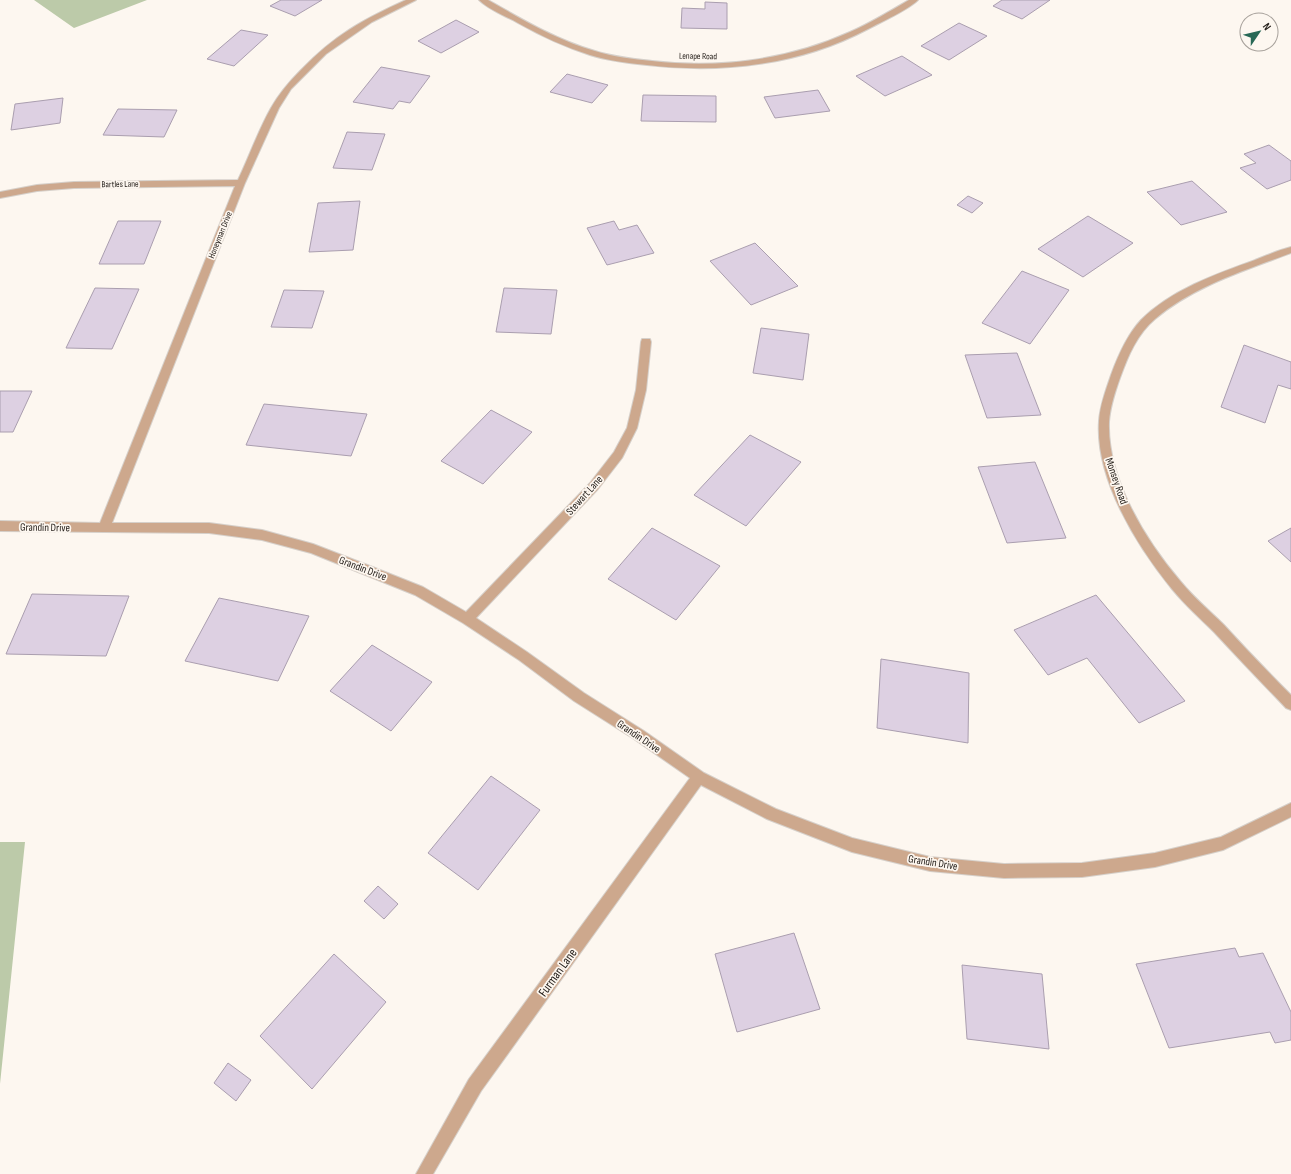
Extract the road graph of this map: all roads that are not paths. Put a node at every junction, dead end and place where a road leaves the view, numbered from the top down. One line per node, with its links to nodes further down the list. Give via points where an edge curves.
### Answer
1 (412, 0): 4 (street, Honeyman Drive, via 369,20 344,36 323,52 288,88 275,108)
2 (483, 0): 3 (street, Lenape Road, via 531,28 592,53 661,65 697,67 765,62 827,44 860,30)
3 (914, 0)
4 (241, 183): 5 (street, Bartles Lane, via 74,185); 9 (street, Honeyman Drive)
5 (0, 195)
6 (1291, 250): 11 (street, Monsey Road, via 1208,282 1177,298 1150,317 1132,340 1119,366 1108,396 1104,428 1108,463 1122,500 1144,541 1173,581)
7 (646, 342): 10 (street, Stewart Lane, via 641,390 632,428 618,455 594,486)
8 (0, 526): 9 (street, Grandin Drive)
9 (104, 528): 10 (street, Grandin Drive, via 209,528 262,535 313,549 379,574 419,591)
10 (467, 619): 12 (street, Grandin Drive)
11 (1291, 704)
12 (699, 777): 13 (street, Grandin Drive, via 772,814 852,845 930,864 1004,871 1082,870 1155,860 1223,843); 14 (street, Furman Lane, via 475,1085)
13 (1291, 810)
14 (424, 1174)

